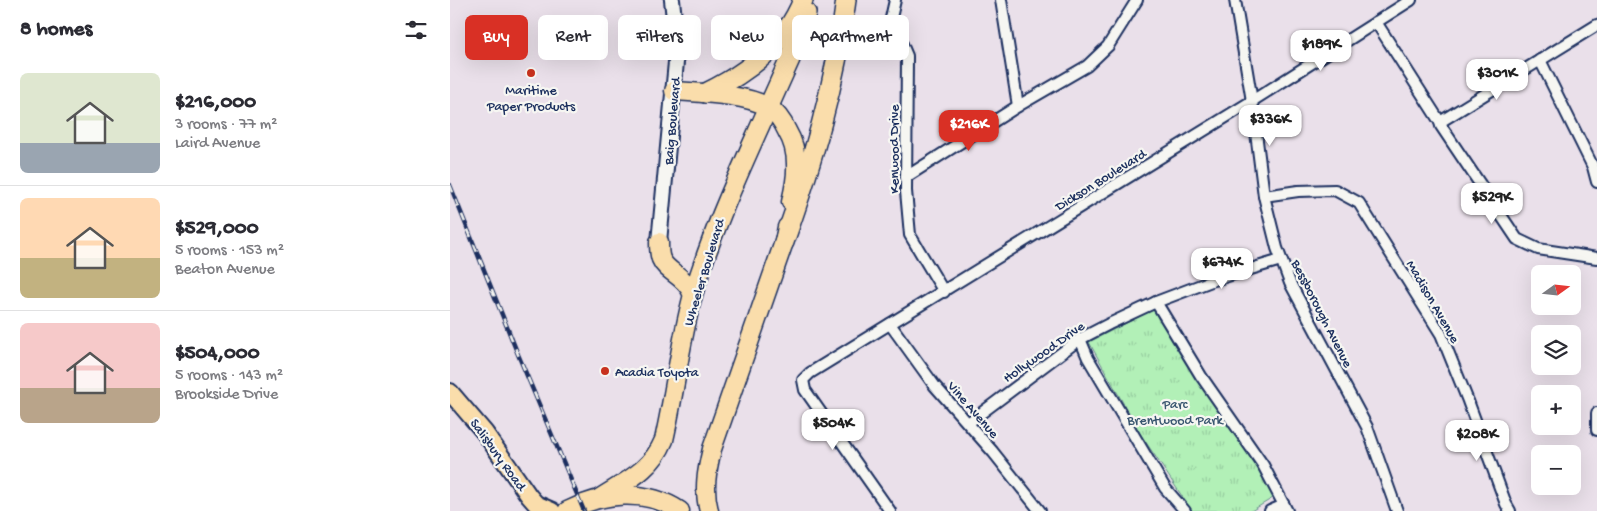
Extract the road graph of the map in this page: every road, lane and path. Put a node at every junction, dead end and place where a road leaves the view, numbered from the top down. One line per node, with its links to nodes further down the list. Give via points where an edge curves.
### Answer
1 (672, 0): 13 (street, Baig Boulevard, via 676,37)
2 (802, 0): 14 (highway, via 789,27 773,46 739,75)
3 (809, 0): 17 (highway, Wheeler Boulevard, via 797,40)
4 (846, 0): 23 (highway, via 823,120)
5 (895, 0): 19 (street, Kenwood Drive, via 891,18 907,56)
6 (1001, 0): 16 (street)
7 (1137, 0): 16 (street, via 1108,46 1086,66)
8 (1234, 0): 15 (street, Bessborough Avenue)
9 (1411, 0): 10 (street, Dickson Boulevard)
10 (1376, 22): 15 (street, Dickson Boulevard); 18 (street)
11 (1597, 25): 12 (street)
12 (1540, 60): 18 (street); 20 (street, via 1593,167)
13 (674, 91): 14 (highway); 22 (street, Baig Boulevard)
14 (706, 93): 17 (highway, via 749,100)
15 (1252, 101): 21 (street, Bessborough Avenue); 26 (street, Dickson Boulevard)
16 (1018, 106): 19 (street)
17 (768, 108): 23 (highway, via 786,128 796,155 795,184); 27 (highway, Wheeler Boulevard, via 721,215)
18 (1440, 122): 24 (street, via 1517,238 1538,249)
19 (906, 177): 26 (street, Kenwood Drive, via 910,235)
20 (1597, 182)
21 (1264, 196): 25 (street, Bessborough Avenue); 46 (street, Madison Avenue, via 1335,190 1359,203 1441,334)
22 (659, 242): 27 (highway, via 662,262 685,282)
23 (784, 242): 40 (highway, via 712,449 706,479)
24 (1597, 258)
25 (1280, 260): 28 (street, Hollywood Drive); 45 (street, Bessborough Avenue, via 1368,427)
26 (944, 292): 29 (street, Dickson Boulevard)
27 (693, 295): 34 (highway, Wheeler Boulevard, via 666,432 657,456 646,468)
28 (1156, 302): 30 (street, Hollywood Drive); 35 (street, via 1201,376 1263,465)
29 (890, 324): 32 (street, Vine Avenue, via 934,384); 41 (street, Dickson Boulevard, via 803,380 805,390)
30 (1080, 339): 32 (street, Hollywood Drive); 43 (street, via 1165,488)
31 (1597, 414): 33 (street)
32 (968, 423): 42 (street, Vine Avenue)
33 (1597, 430)
34 (600, 498): 38 (highway); 39 (highway, via 638,496 657,500)
35 (1285, 508): 44 (street)
36 (526, 511): 37 (main road, Salisbury Road, via 518,490 464,421 450,392 485,433 529,496 536,504)
37 (552, 511)
38 (567, 511)
39 (680, 511)
40 (708, 511)
41 (890, 511)
42 (1040, 511)
43 (1184, 511)
44 (1270, 511)
45 (1397, 511)
46 (1510, 511)

